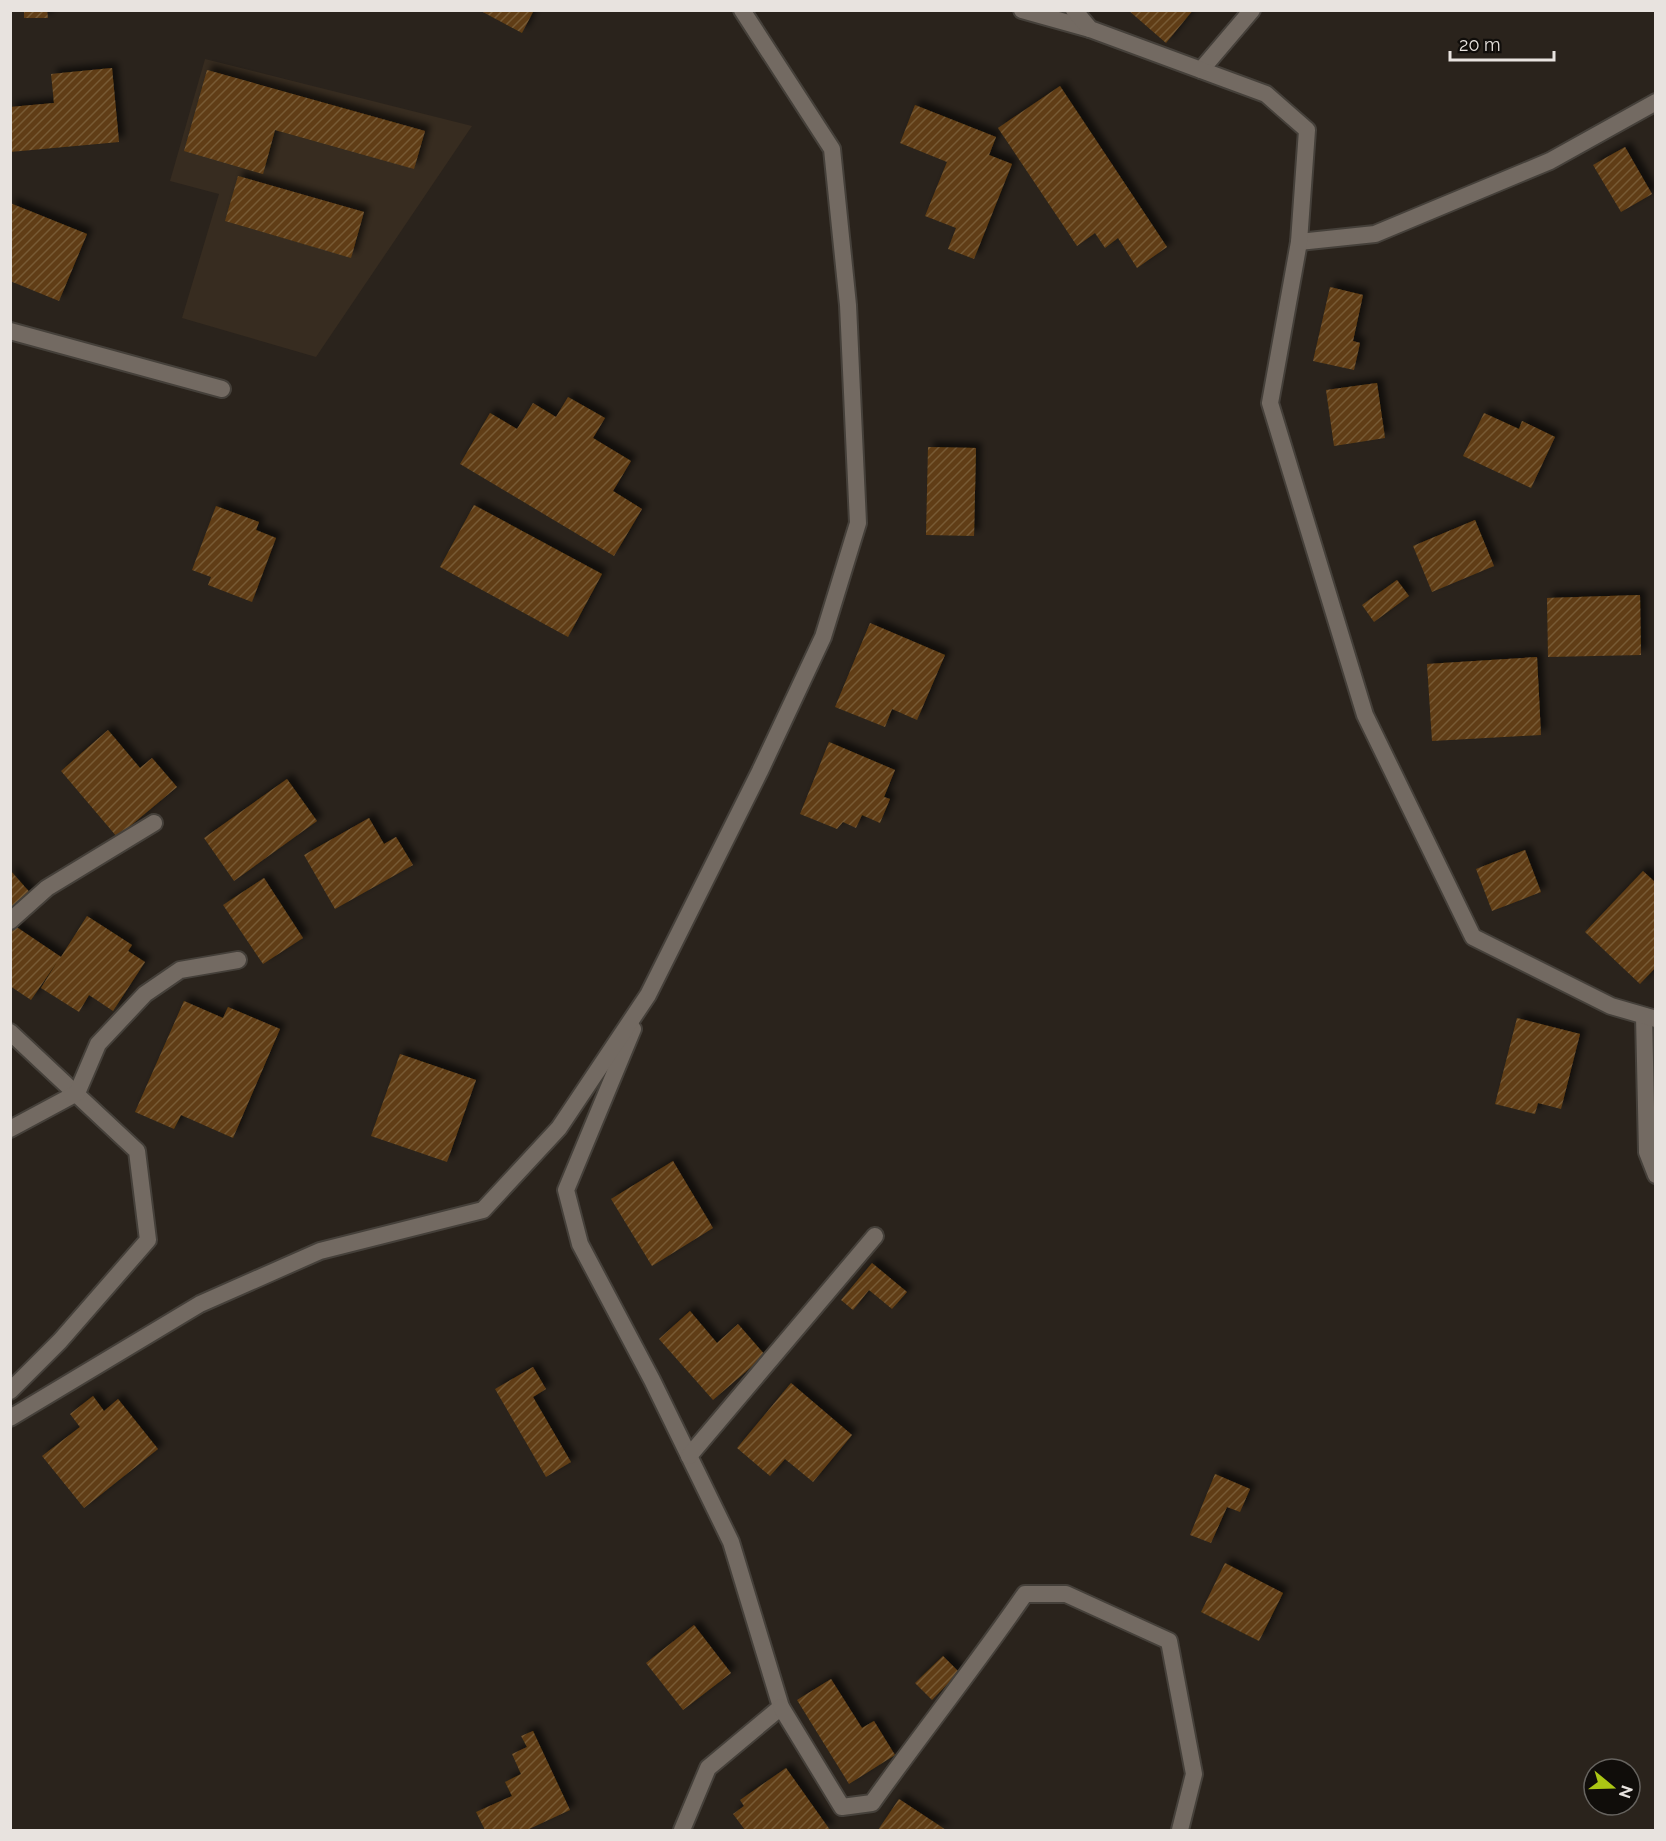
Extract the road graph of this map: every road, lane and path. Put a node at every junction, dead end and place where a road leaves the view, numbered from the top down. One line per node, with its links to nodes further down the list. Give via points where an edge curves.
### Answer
1 (742, 10): 14 (street, via 832,149 848,305 858,523 823,637)
2 (1022, 10): 5 (street)
3 (1074, 10): 5 (street)
4 (1252, 10): 6 (street)
5 (1090, 29): 6 (street)
6 (1200, 70): 8 (street, via 1266,94 1307,130)
7 (1656, 102): 8 (street, via 1550,161 1375,234)
8 (1299, 242): 15 (street, via 1270,403 1365,715 1473,937 1611,1006)
9 (10, 331): 10 (street)
10 (222, 389)
11 (154, 823): 12 (street, via 46,888)
12 (10, 921)
13 (238, 960): 17 (street, via 180,970 145,994 98,1044)
14 (648, 995): 22 (street, via 559,1128 483,1210 320,1251 200,1304); 23 (street, via 566,1190 580,1244)
15 (1650, 1017): 19 (street, via 1647,1152)
16 (10, 1032): 17 (street)
17 (77, 1093): 18 (street); 21 (street, via 136,1151 148,1240 60,1341)
18 (10, 1128)
19 (1656, 1175)
20 (875, 1236): 23 (street)
21 (10, 1391)
22 (10, 1418)
23 (689, 1456): 24 (street, via 731,1542)
24 (781, 1707): 25 (street, via 708,1768); 26 (street, via 842,1807 872,1803 1024,1594 1065,1594 1169,1641 1194,1774)
25 (682, 1830)
26 (1180, 1830)

